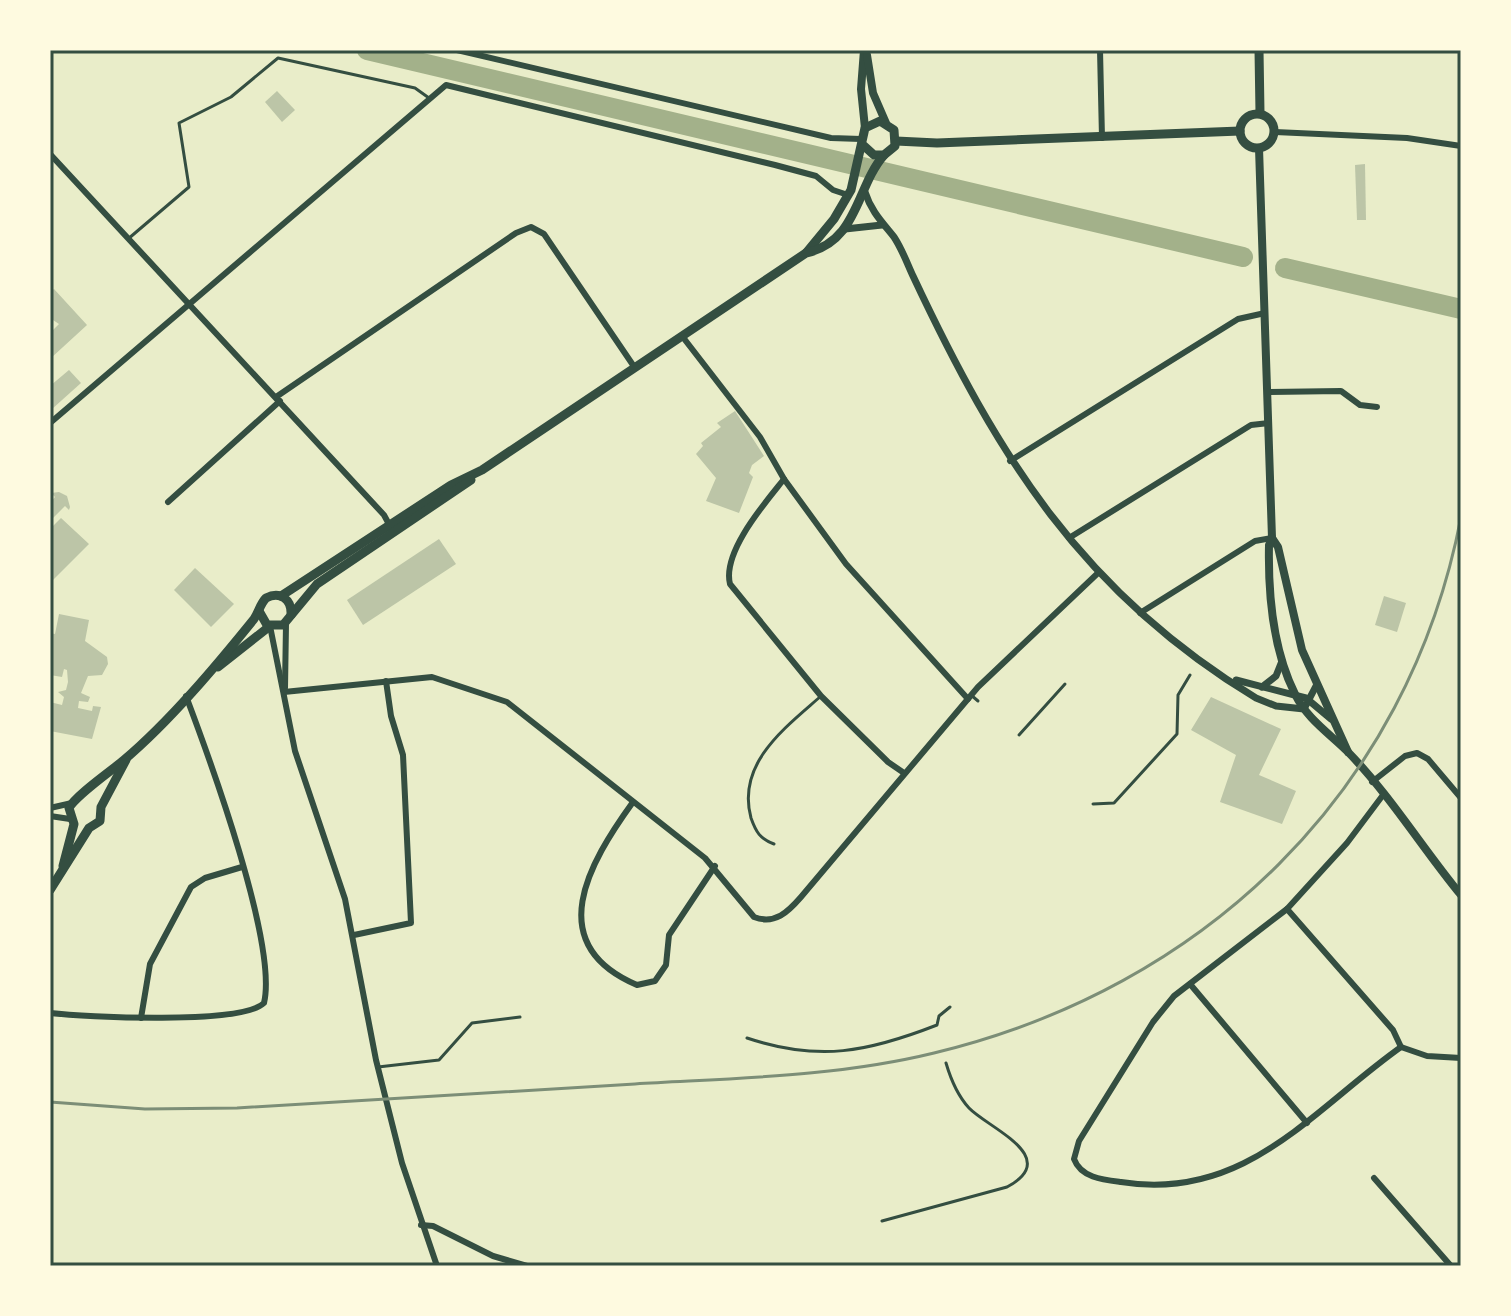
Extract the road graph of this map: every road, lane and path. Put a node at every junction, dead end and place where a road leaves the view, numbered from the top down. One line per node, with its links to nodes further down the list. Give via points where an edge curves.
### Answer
1 (457, 50): 13 (street)
2 (866, 50): 7 (main road, via 873,93); 8 (main road, via 861,89)
3 (1100, 50): 11 (street)
4 (1259, 50): 6 (main road)
5 (429, 98): 19 (street, via 446,85 816,176); 22 (lane, via 415,88 286,58 270,63 231,97 179,123 189,187); 24 (street)
6 (1260, 113): 9 (main road, via 1246,118); 10 (main road)
7 (886, 123): 8 (main road, via 875,121); 12 (main road)
8 (865, 128): 13 (main road)
9 (1240, 131): 11 (main road); 15 (main road, via 1246,144)
10 (1275, 132): 14 (street); 15 (main road, via 1268,145)
11 (1102, 138): 12 (main road)
12 (896, 141): 17 (main road)
13 (862, 142): 17 (main road); 19 (main road)
14 (1461, 146)
15 (1259, 148): 25 (main road)
16 (50, 154): 22 (street)
17 (881, 158): 18 (main road)
18 (866, 188): 20 (street); 21 (main road)
19 (848, 195): 23 (main road)
20 (882, 225): 21 (street); 33 (street, via 896,240 977,406)
21 (842, 230): 23 (main road)
22 (128, 239): 24 (street)
23 (806, 253): 26 (main road)
24 (189, 304): 29 (street); 31 (street)
25 (1266, 313): 28 (main road); 33 (street, via 1238,319)
26 (682, 336): 27 (main road); 35 (street, via 760,437)
27 (635, 368): 29 (street, via 546,238 531,227); 34 (main road)
28 (1268, 392): 30 (street, via 1344,391 1360,405); 32 (main road)
29 (278, 399): 36 (street); 37 (street)
30 (1377, 407)
31 (50, 423)
32 (1269, 423): 38 (street, via 1251,425); 39 (main road)
33 (1010, 461): 38 (street)
34 (482, 470): 37 (main road); 41 (main road)
35 (784, 479): 58 (street, via 737,548 728,576 734,591); 59 (street, via 855,574)
36 (168, 502)
37 (390, 525): 41 (street, via 388,533 335,568); 42 (main road)
38 (1069, 538): 40 (street)
39 (1272, 538): 44 (street, via 1255,541); 47 (main road, via 1270,595); 53 (main road)
40 (1098, 573): 44 (street); 59 (street)
41 (335, 574): 45 (main road, via 317,584)
42 (281, 596): 43 (main road, via 266,598); 45 (main road, via 288,601)
43 (259, 611): 46 (main road); 50 (main road)
44 (1140, 613): 48 (street)
45 (289, 619): 46 (main road); 55 (street)
46 (270, 626): 50 (main road); 55 (street)
47 (1283, 659): 54 (street, via 1276,676); 56 (main road)
48 (1223, 674): 54 (street); 62 (street, via 1266,702)
49 (1190, 675): 74 (lane, via 1178,695 1177,734 1114,803)
50 (206, 676): 57 (main road)
51 (386, 681): 55 (street); 72 (street, via 440,678 507,702); 87 (street, via 403,755 411,923)
52 (1065, 684): 64 (lane)
53 (1316, 686): 60 (street); 63 (main road)
54 (1262, 687): 56 (street)
55 (284, 692): 87 (street, via 295,751)
56 (1295, 694): 60 (street); 62 (main road)
57 (186, 696): 66 (main road); 83 (street)
58 (821, 696): 67 (street); 80 (lane, via 773,738 752,780 752,821 757,834)
59 (970, 697): 61 (lane); 67 (street)
60 (1311, 700): 62 (street); 63 (street)
61 (978, 701)
62 (1304, 709): 65 (main road)
63 (1331, 719): 65 (main road)
64 (1019, 735)
65 (1348, 752): 68 (main road)
66 (128, 757): 70 (main road); 75 (main road)
67 (904, 773): 82 (street, via 794,906 770,920 748,912)
68 (1372, 782): 69 (main road); 71 (street, via 1417,753)
69 (1383, 795): 85 (main road); 86 (street)
70 (84, 796): 73 (main road); 75 (main road)
71 (1461, 798)
72 (633, 802): 82 (street); 82 (street, via 582,893 590,952 597,961 637,985 655,981 666,965 669,935)
73 (72, 803): 76 (street); 78 (main road)
74 (1093, 804)
75 (101, 807): 79 (main road, via 100,821)
76 (50, 808)
77 (50, 816): 78 (street)
78 (72, 822): 79 (main road); 81 (main road)
79 (89, 828): 81 (main road)
80 (774, 844)
81 (63, 866): 84 (main road)
82 (715, 866)
83 (242, 867): 92 (street, via 191,887 150,964); 92 (street, via 260,941 262,1006)
84 (50, 890)
85 (1461, 895)
86 (1287, 909): 88 (street); 94 (street, via 1393,1030)
87 (354, 935): 97 (street)
88 (1190, 984): 98 (street); 98 (street, via 1153,1022 1075,1148 1076,1165 1086,1174 1146,1185 1186,1180 1248,1162)
89 (950, 1007): 93 (lane, via 937,1025 850,1051 807,1053)
90 (50, 1013): 92 (street)
91 (520, 1017): 97 (lane, via 472,1023 439,1060)
92 (141, 1018)
93 (747, 1038)
94 (1401, 1047): 95 (street, via 1427,1056); 98 (street)
95 (1461, 1058)
96 (946, 1063): 100 (lane, via 970,1109 1018,1144 1026,1170 1007,1187)
97 (379, 1069): 101 (street)
98 (1307, 1123)
99 (1374, 1178): 104 (street)
100 (882, 1221)
101 (421, 1225): 102 (street); 103 (street)
102 (437, 1266)
103 (527, 1266)
104 (1451, 1266)

